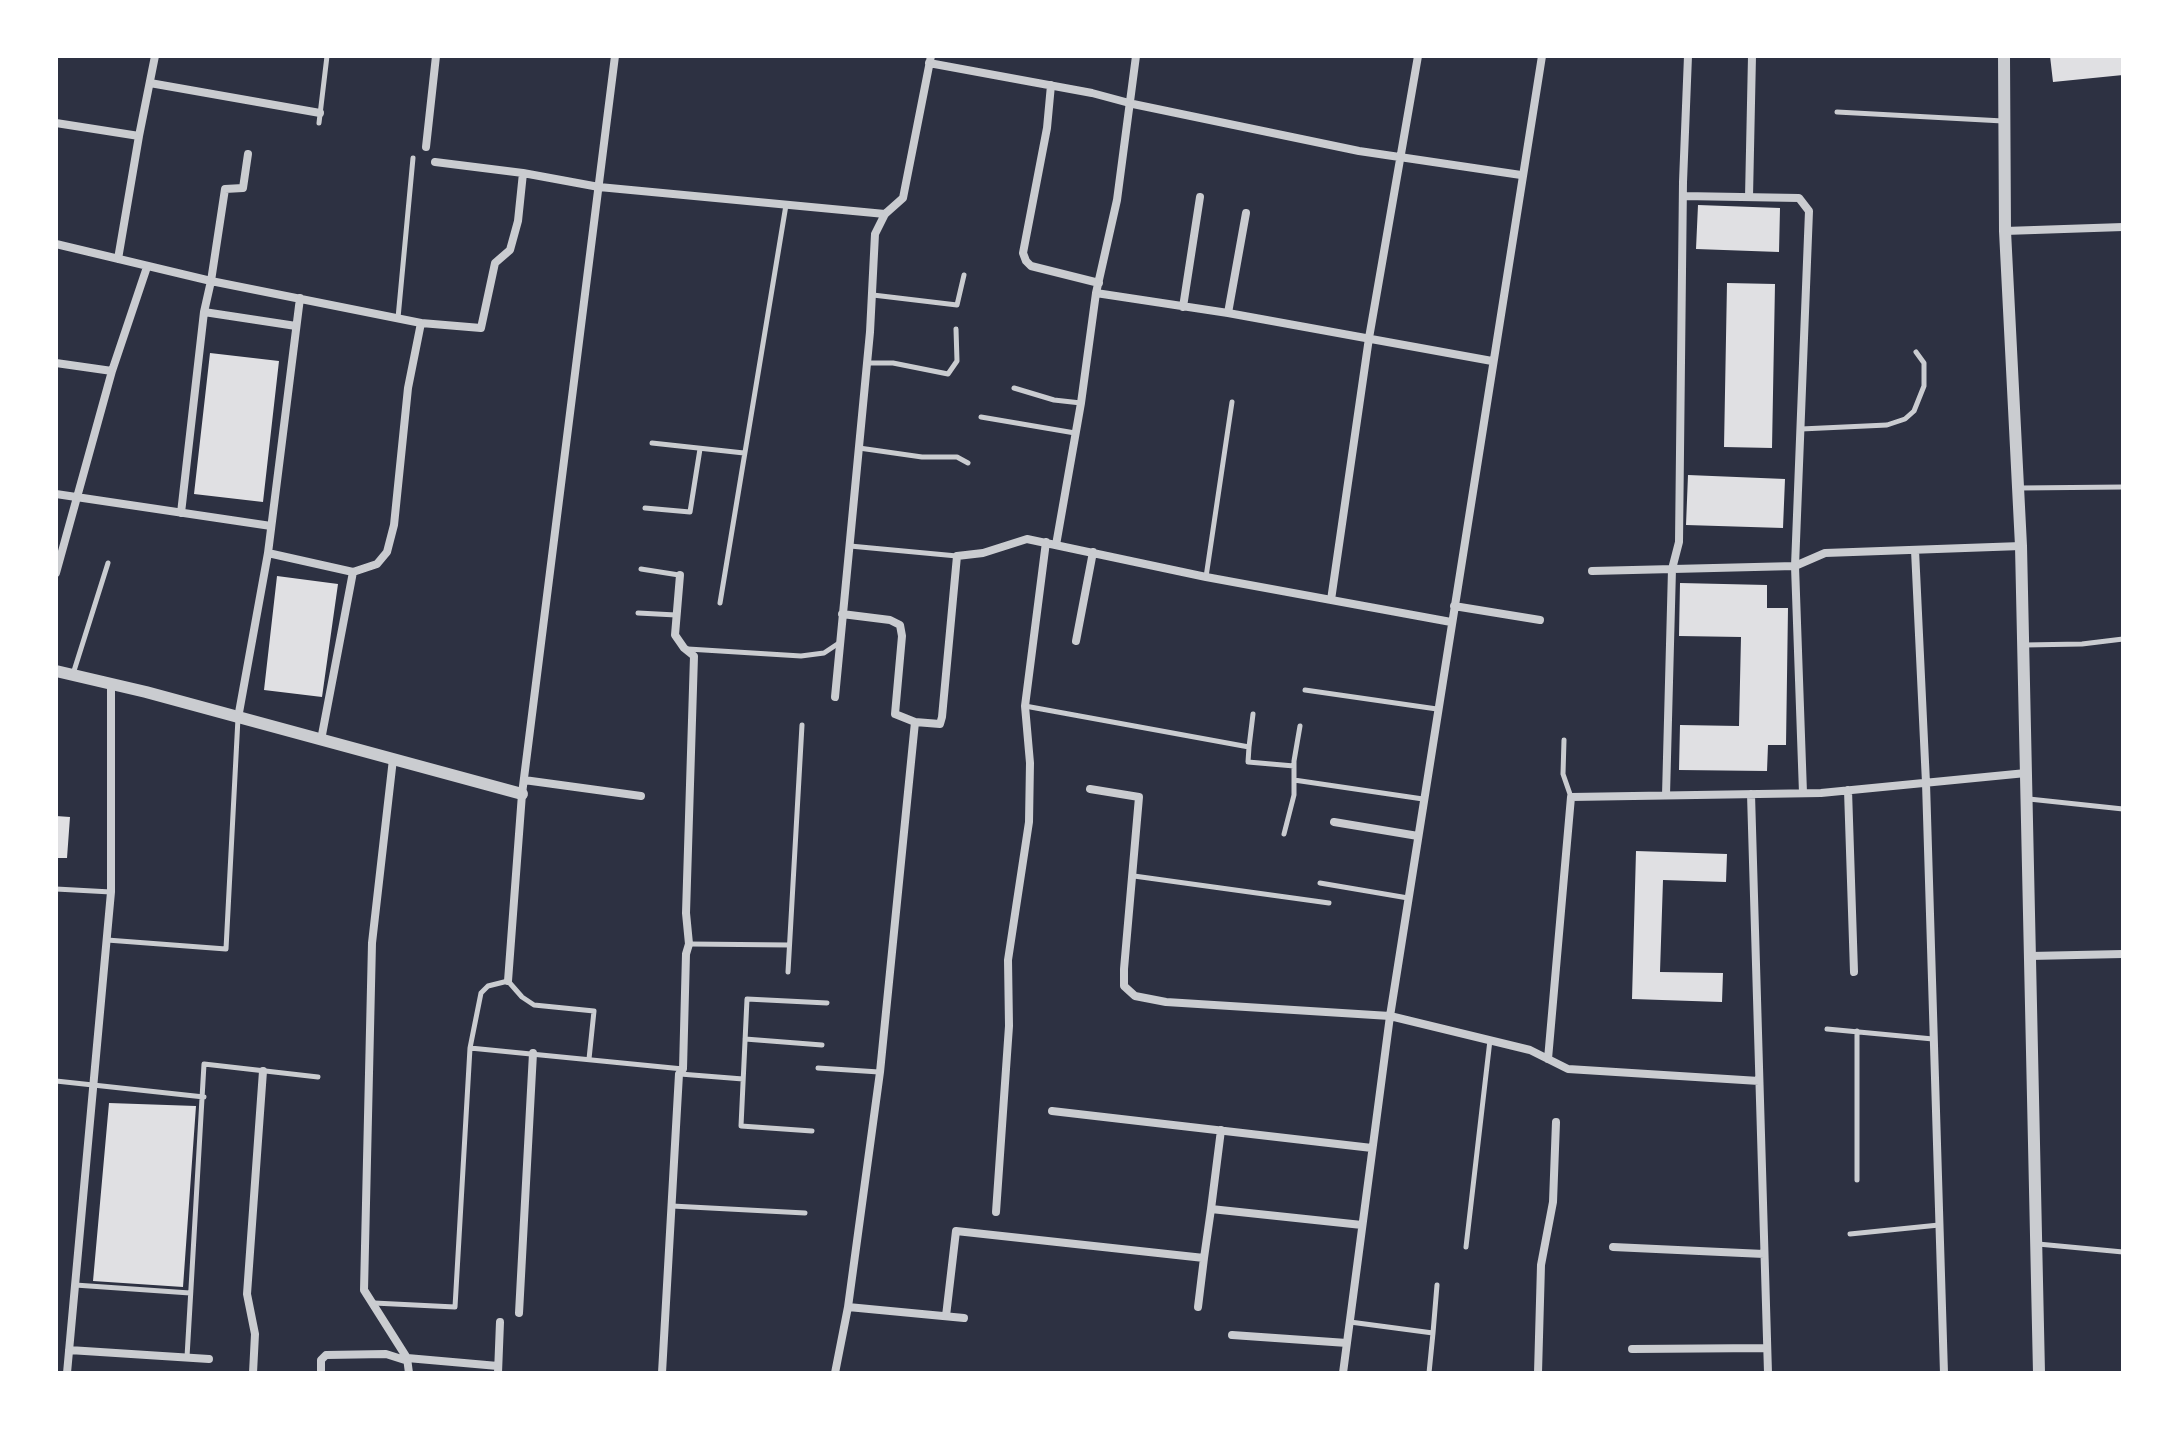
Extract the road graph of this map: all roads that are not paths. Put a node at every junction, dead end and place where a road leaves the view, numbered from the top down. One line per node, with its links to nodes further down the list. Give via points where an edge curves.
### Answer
1 (155, 56): 12 (street)
2 (327, 56): 16 (lane)
3 (436, 56): 21 (street)
4 (615, 56): 28 (street)
5 (1136, 56): 14 (street)
6 (1418, 56): 23 (street)
7 (1542, 56): 27 (street)
8 (1688, 56): 29 (street)
9 (1752, 56): 31 (street)
10 (2004, 56): 17 (street)
11 (930, 59): 13 (street); 34 (street, via 903,198)
12 (150, 83): 16 (street); 20 (street)
13 (1051, 85): 14 (street); 42 (street, via 1023,253 1031,266)
14 (1129, 103): 23 (street); 42 (street, via 1117,200)
15 (1837, 112): 17 (lane)
16 (320, 113): 19 (lane)
17 (2004, 121): 36 (street)
18 (56, 123): 20 (street)
19 (319, 123)
20 (139, 136): 38 (street)
21 (426, 147): 25 (lane)
22 (248, 154): 41 (street, via 243,188 225,189)
23 (1402, 156): 27 (street); 53 (street)
24 (413, 158): 49 (lane)
25 (435, 162): 26 (street)
26 (523, 173): 28 (street); 50 (street, via 518,221 510,250 495,263 481,328)
27 (1521, 175): 55 (street)
28 (599, 187): 32 (street); 126 (street)
29 (1683, 196): 31 (street); 87 (street, via 1679,542)
30 (1200, 197): 46 (street)
31 (1749, 197): 63 (street, via 1799,198 1809,211)
32 (786, 205): 34 (street); 68 (lane)
33 (1246, 213): 48 (street)
34 (885, 214): 44 (street, via 875,234)
35 (2123, 227): 36 (street)
36 (2005, 231): 71 (street)
37 (56, 244): 38 (street)
38 (118, 259): 39 (street)
39 (147, 267): 41 (street); 58 (street)
40 (964, 275): 44 (lane, via 957,305)
41 (211, 281): 45 (street); 47 (street)
42 (1099, 283): 43 (street)
43 (1096, 293): 46 (street); 61 (street)
44 (872, 295): 57 (street)
45 (300, 298): 49 (street); 51 (street)
46 (1183, 307): 48 (street)
47 (204, 312): 51 (street); 75 (street)
48 (1228, 313): 53 (street)
49 (398, 318): 50 (street)
50 (421, 323): 89 (street, via 387,552 377,564)
51 (296, 326): 76 (street)
52 (956, 329): 57 (lane, via 957,361 948,374)
53 (1369, 338): 55 (street); 93 (street)
54 (1916, 352): 63 (lane, via 1924,363 1924,386 1905,419 1887,425)
55 (1492, 361): 95 (street)
56 (56, 363): 58 (street)
57 (867, 363): 66 (street)
58 (112, 371): 73 (street)
59 (1014, 388): 61 (lane)
60 (1232, 402): 92 (lane)
61 (1081, 403): 64 (street)
62 (981, 417): 64 (lane)
63 (1800, 429): 85 (street)
64 (1076, 434): 77 (street)
65 (652, 443): 67 (lane)
66 (858, 448): 69 (lane, via 957,457); 78 (street)
67 (700, 449): 68 (lane); 74 (lane, via 690,512)
68 (744, 453): 94 (lane)
69 (968, 463)
70 (2123, 487): 71 (lane)
71 (2018, 488): 79 (street)
72 (56, 494): 73 (street)
73 (77, 499): 75 (street); 90 (street)
74 (645, 508)
75 (181, 513): 76 (street)
76 (271, 526): 82 (street)
77 (1051, 544): 81 (street); 83 (street, via 1027,539); 111 (street)
78 (850, 546): 83 (lane); 97 (street)
79 (2021, 546): 80 (street); 104 (street)
80 (1915, 550): 85 (street, via 1825,553); 125 (street)
81 (1093, 552): 92 (street); 102 (street)
82 (268, 553): 89 (street); 114 (street)
83 (957, 556): 115 (street, via 942,717 940,724)
84 (108, 563): 107 (lane)
85 (1795, 566): 87 (street); 129 (street)
86 (641, 569): 91 (lane)
87 (1672, 569): 88 (street); 131 (street)
88 (1592, 571)
89 (353, 572): 118 (street)
90 (56, 573)
91 (680, 575): 98 (street)
92 (1206, 577): 93 (street)
93 (1331, 600): 100 (street)
94 (720, 603)
95 (1454, 606): 99 (street); 100 (street)
96 (638, 613): 98 (lane)
97 (842, 614): 103 (street); 115 (street, via 900,625 895,714)
98 (676, 615): 105 (street, via 675,635)
99 (1540, 620)
100 (1451, 622): 112 (street)
101 (2123, 639): 104 (lane)
102 (1076, 641)
103 (840, 643): 105 (lane, via 824,653 801,656); 110 (street)
104 (2024, 645): 123 (street)
105 (684, 648): 147 (street, via 694,656)
106 (56, 671): 107 (street)
107 (73, 675): 108 (street)
108 (111, 684): 114 (street); 143 (street)
109 (1305, 690): 112 (lane)
110 (835, 697)
111 (1025, 706): 120 (lane); 184 (street, via 1029,822 1008,960 1009,1026)
112 (1437, 709): 134 (street)
113 (1253, 714): 120 (lane)
114 (238, 718): 118 (street); 146 (lane, via 226,949)
115 (915, 722): 169 (street)
116 (802, 725): 148 (lane)
117 (1300, 726): 122 (lane)
118 (321, 740): 121 (street)
119 (1564, 740): 133 (lane, via 1563,774)
120 (1249, 747): 122 (lane, via 1248,762)
121 (393, 759): 126 (street); 198 (street, via 372,943 364,1290)
122 (1294, 766): 124 (lane)
123 (2026, 773): 125 (street); 135 (street)
124 (1294, 780): 134 (lane); 138 (lane)
125 (1926, 783): 128 (street); 159 (street)
126 (523, 787): 132 (street); 153 (street)
127 (1090, 789): 140 (street, via 1139,797)
128 (1848, 790): 129 (street); 152 (street)
129 (1803, 793): 130 (street)
130 (1751, 794): 131 (street); 173 (street)
131 (1666, 795): 133 (street)
132 (641, 796)
133 (1571, 797): 165 (street)
134 (1423, 799): 139 (street)
135 (2027, 799): 136 (lane); 150 (street)
136 (2123, 809)
137 (1334, 822): 139 (street)
138 (1284, 834)
139 (1418, 836): 144 (street)
140 (1134, 876): 145 (lane); 155 (street, via 1124,986 1135,996)
141 (1320, 883): 144 (lane)
142 (56, 889): 143 (lane)
143 (111, 892): 146 (street)
144 (1408, 898): 155 (street)
145 (1329, 903)
146 (106, 940): 174 (street)
147 (689, 944): 148 (lane); 168 (street)
148 (789, 945): 151 (lane)
149 (2123, 954): 150 (street)
150 (2030, 956): 189 (street)
151 (788, 972)
152 (1854, 972)
153 (508, 981): 162 (lane, via 481,993); 164 (lane, via 534,1005 594,1011)
154 (827, 1003): 158 (lane, via 747,999)
155 (1390, 1016): 160 (street); 180 (street)
156 (1827, 1029): 157 (lane)
157 (1857, 1031): 159 (lane); 181 (lane)
158 (745, 1039): 161 (lane); 171 (lane)
159 (1933, 1039): 187 (street)
160 (1490, 1040): 165 (street); 190 (lane)
161 (822, 1045)
162 (470, 1048): 163 (lane); 198 (lane, via 455,1307)
163 (533, 1053): 164 (lane); 201 (street)
164 (589, 1059): 168 (lane)
165 (1548, 1059): 173 (street, via 1568,1069)
166 (818, 1068): 169 (lane)
167 (263, 1071): 170 (lane); 175 (lane, via 204,1064); 217 (street, via 247,1294 255,1334)
168 (681, 1072): 171 (lane); 182 (street)
169 (880, 1072): 199 (street)
170 (318, 1077)
171 (743, 1079): 179 (lane, via 741,1126)
172 (56, 1081): 174 (lane)
173 (1759, 1081): 193 (street)
174 (93, 1086): 175 (lane); 195 (street)
175 (204, 1097): 197 (lane)
176 (1052, 1111): 178 (street)
177 (1556, 1122): 224 (street, via 1553,1202 1541,1265)
178 (1221, 1130): 180 (street); 183 (street)
179 (812, 1131)
180 (1372, 1148): 186 (street)
181 (1857, 1180)
182 (671, 1206): 185 (lane); 220 (street)
183 (1211, 1209): 186 (street); 194 (street)
184 (996, 1212)
185 (805, 1213)
186 (1362, 1225): 205 (street)
187 (1939, 1225): 188 (lane); 226 (street)
188 (1850, 1234)
189 (2037, 1244): 192 (lane); 227 (street)
190 (1466, 1247)
191 (1613, 1247): 193 (street)
192 (2123, 1252)
193 (1764, 1254): 209 (street)
194 (1204, 1258): 200 (street); 202 (street, via 956,1231)
195 (75, 1285): 197 (lane); 211 (street)
196 (1437, 1285): 206 (lane)
197 (190, 1293): 212 (lane)
198 (374, 1303): 214 (street)
199 (848, 1307): 202 (street); 221 (street)
200 (1198, 1307)
201 (519, 1313)
202 (946, 1316): 203 (street)
203 (964, 1318)
204 (500, 1322): 215 (street)
205 (1350, 1322): 206 (lane); 208 (street)
206 (1433, 1333): 223 (lane)
207 (1232, 1335): 208 (street)
208 (1347, 1343): 222 (street)
209 (1767, 1348): 210 (street); 225 (street)
210 (1632, 1349)
211 (69, 1350): 212 (street); 216 (street)
212 (187, 1357): 213 (street)
213 (209, 1359)
214 (408, 1360): 215 (street); 218 (street, via 386,1354 326,1355); 219 (street)
215 (498, 1370)
216 (67, 1373)
217 (253, 1373)
218 (321, 1373)
219 (409, 1373)
220 (662, 1373)
221 (835, 1373)
222 (1343, 1373)
223 (1429, 1373)
224 (1538, 1373)
225 (1768, 1373)
226 (1944, 1373)
227 (2039, 1373)

